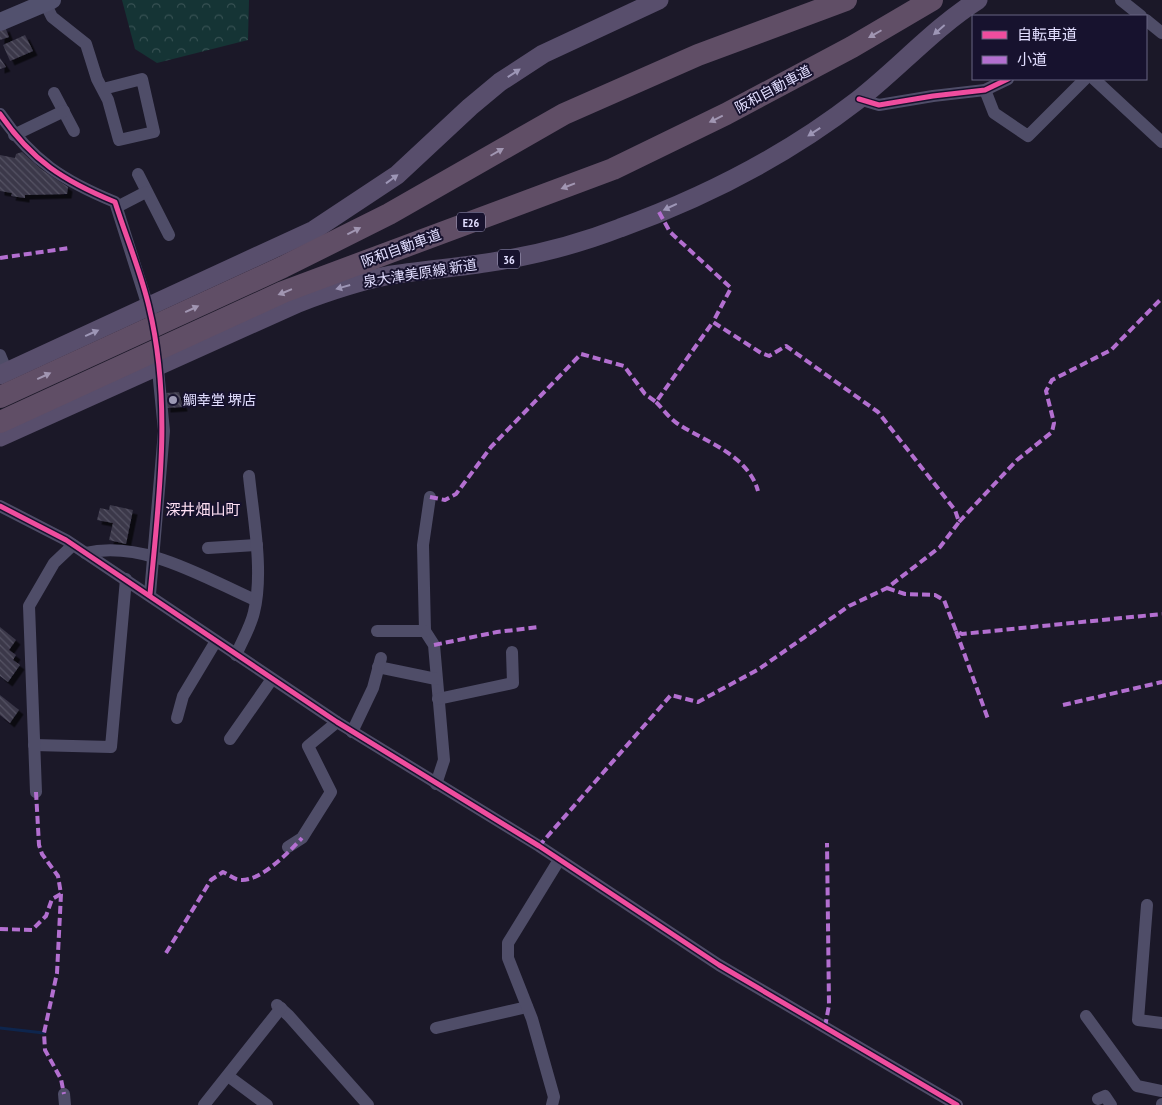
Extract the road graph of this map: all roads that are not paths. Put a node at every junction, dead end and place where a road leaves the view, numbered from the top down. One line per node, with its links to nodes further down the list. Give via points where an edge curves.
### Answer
1 (659, 0): 27 (main road, one-way to 1, via 314,230 397,175 500,82 543,54)
2 (846, 0): 30 (highway, one-way to 2, bridge, via 389,214 564,114 698,54)
3 (932, 0): 31 (highway, 阪和自動車道 / E26, one-way to 31, bridge, via 726,114 613,169 283,292)
4 (978, 0): 17 (main road, 泉大津美原線 新道 / 36, one-way to 17)
5 (1122, 0): 7 (street)
6 (48, 2): 9 (street); 14 (street, via 52,18 86,44)
7 (1140, 15)
8 (1147, 21): 10 (street)
9 (0, 22)
10 (1162, 33)
11 (1006, 80): 15 (street)
12 (1084, 80): 15 (street, via 1028,136 994,113)
13 (1095, 80): 22 (street)
14 (102, 89): 14 (street, via 119,140 154,132 142,80)
15 (985, 90): 17 (street, via 879,105)
16 (54, 93): 18 (street)
17 (859, 99): 28 (main road, 泉大津美原線 新道 / 36, one-way to 28, via 819,129 746,172 621,228 531,255 384,276 340,288 298,303)
18 (64, 111): 20 (street); 21 (street)
19 (0, 114): 21 (street)
20 (74, 131)
21 (14, 135): 25 (street, via 60,175 115,202)
22 (1162, 142)
23 (138, 174): 24 (street)
24 (146, 192): 25 (street); 26 (street)
25 (117, 207): 27 (street)
26 (169, 235)
27 (149, 307): 28 (street); 29 (main road, one-way to 27)
28 (158, 365): 32 (main road, 泉大津美原線 新道 / 36); 40 (street, via 164,431)
29 (2, 367)
30 (0, 397)
31 (0, 422)
32 (0, 437)
33 (248, 476): 37 (street)
34 (430, 497): 45 (street, via 424,545)
35 (0, 506): 36 (street)
36 (73, 545): 39 (street); 56 (street, via 54,563 29,606)
37 (257, 546): 38 (street); 43 (street)
38 (208, 548)
39 (85, 553): 40 (street, via 110,549); 41 (street)
40 (154, 556): 42 (street); 43 (street)
41 (126, 579): 42 (street); 56 (street, via 111,747)
42 (150, 594): 46 (street)
43 (256, 600): 48 (street)
44 (377, 631): 45 (street)
45 (425, 631): 50 (street, via 434,645)
46 (216, 641): 48 (street); 52 (street, via 183,696)
47 (512, 652): 51 (street, via 513,683)
48 (236, 655): 49 (street)
49 (272, 679): 53 (street); 55 (street)
50 (436, 679): 51 (street); 54 (street, via 380,663 373,688)
51 (438, 699): 57 (street, via 444,760)
52 (177, 718)
53 (337, 722): 54 (street); 59 (street, via 308,746 331,792 302,838)
54 (352, 732): 57 (street)
55 (230, 739)
56 (34, 745): 58 (street)
57 (436, 784): 60 (street)
58 (36, 792)
59 (288, 847)
60 (559, 860): 62 (street, via 508,942 508,958); 73 (street, via 719,965)
61 (1147, 905): 64 (street, via 1138,1020)
62 (527, 1007): 65 (street); 72 (street, via 554,1098)
63 (1086, 1016): 67 (street, via 1137,1086)
64 (1162, 1023)
65 (436, 1028)
66 (228, 1076): 69 (street, via 279,1007); 70 (street); 71 (street)
67 (1162, 1091)
68 (1098, 1099): 74 (street, via 1106,1096)
69 (361, 1102)
70 (204, 1105)
71 (267, 1105)
72 (552, 1105)
73 (956, 1105)
74 (1111, 1105)

